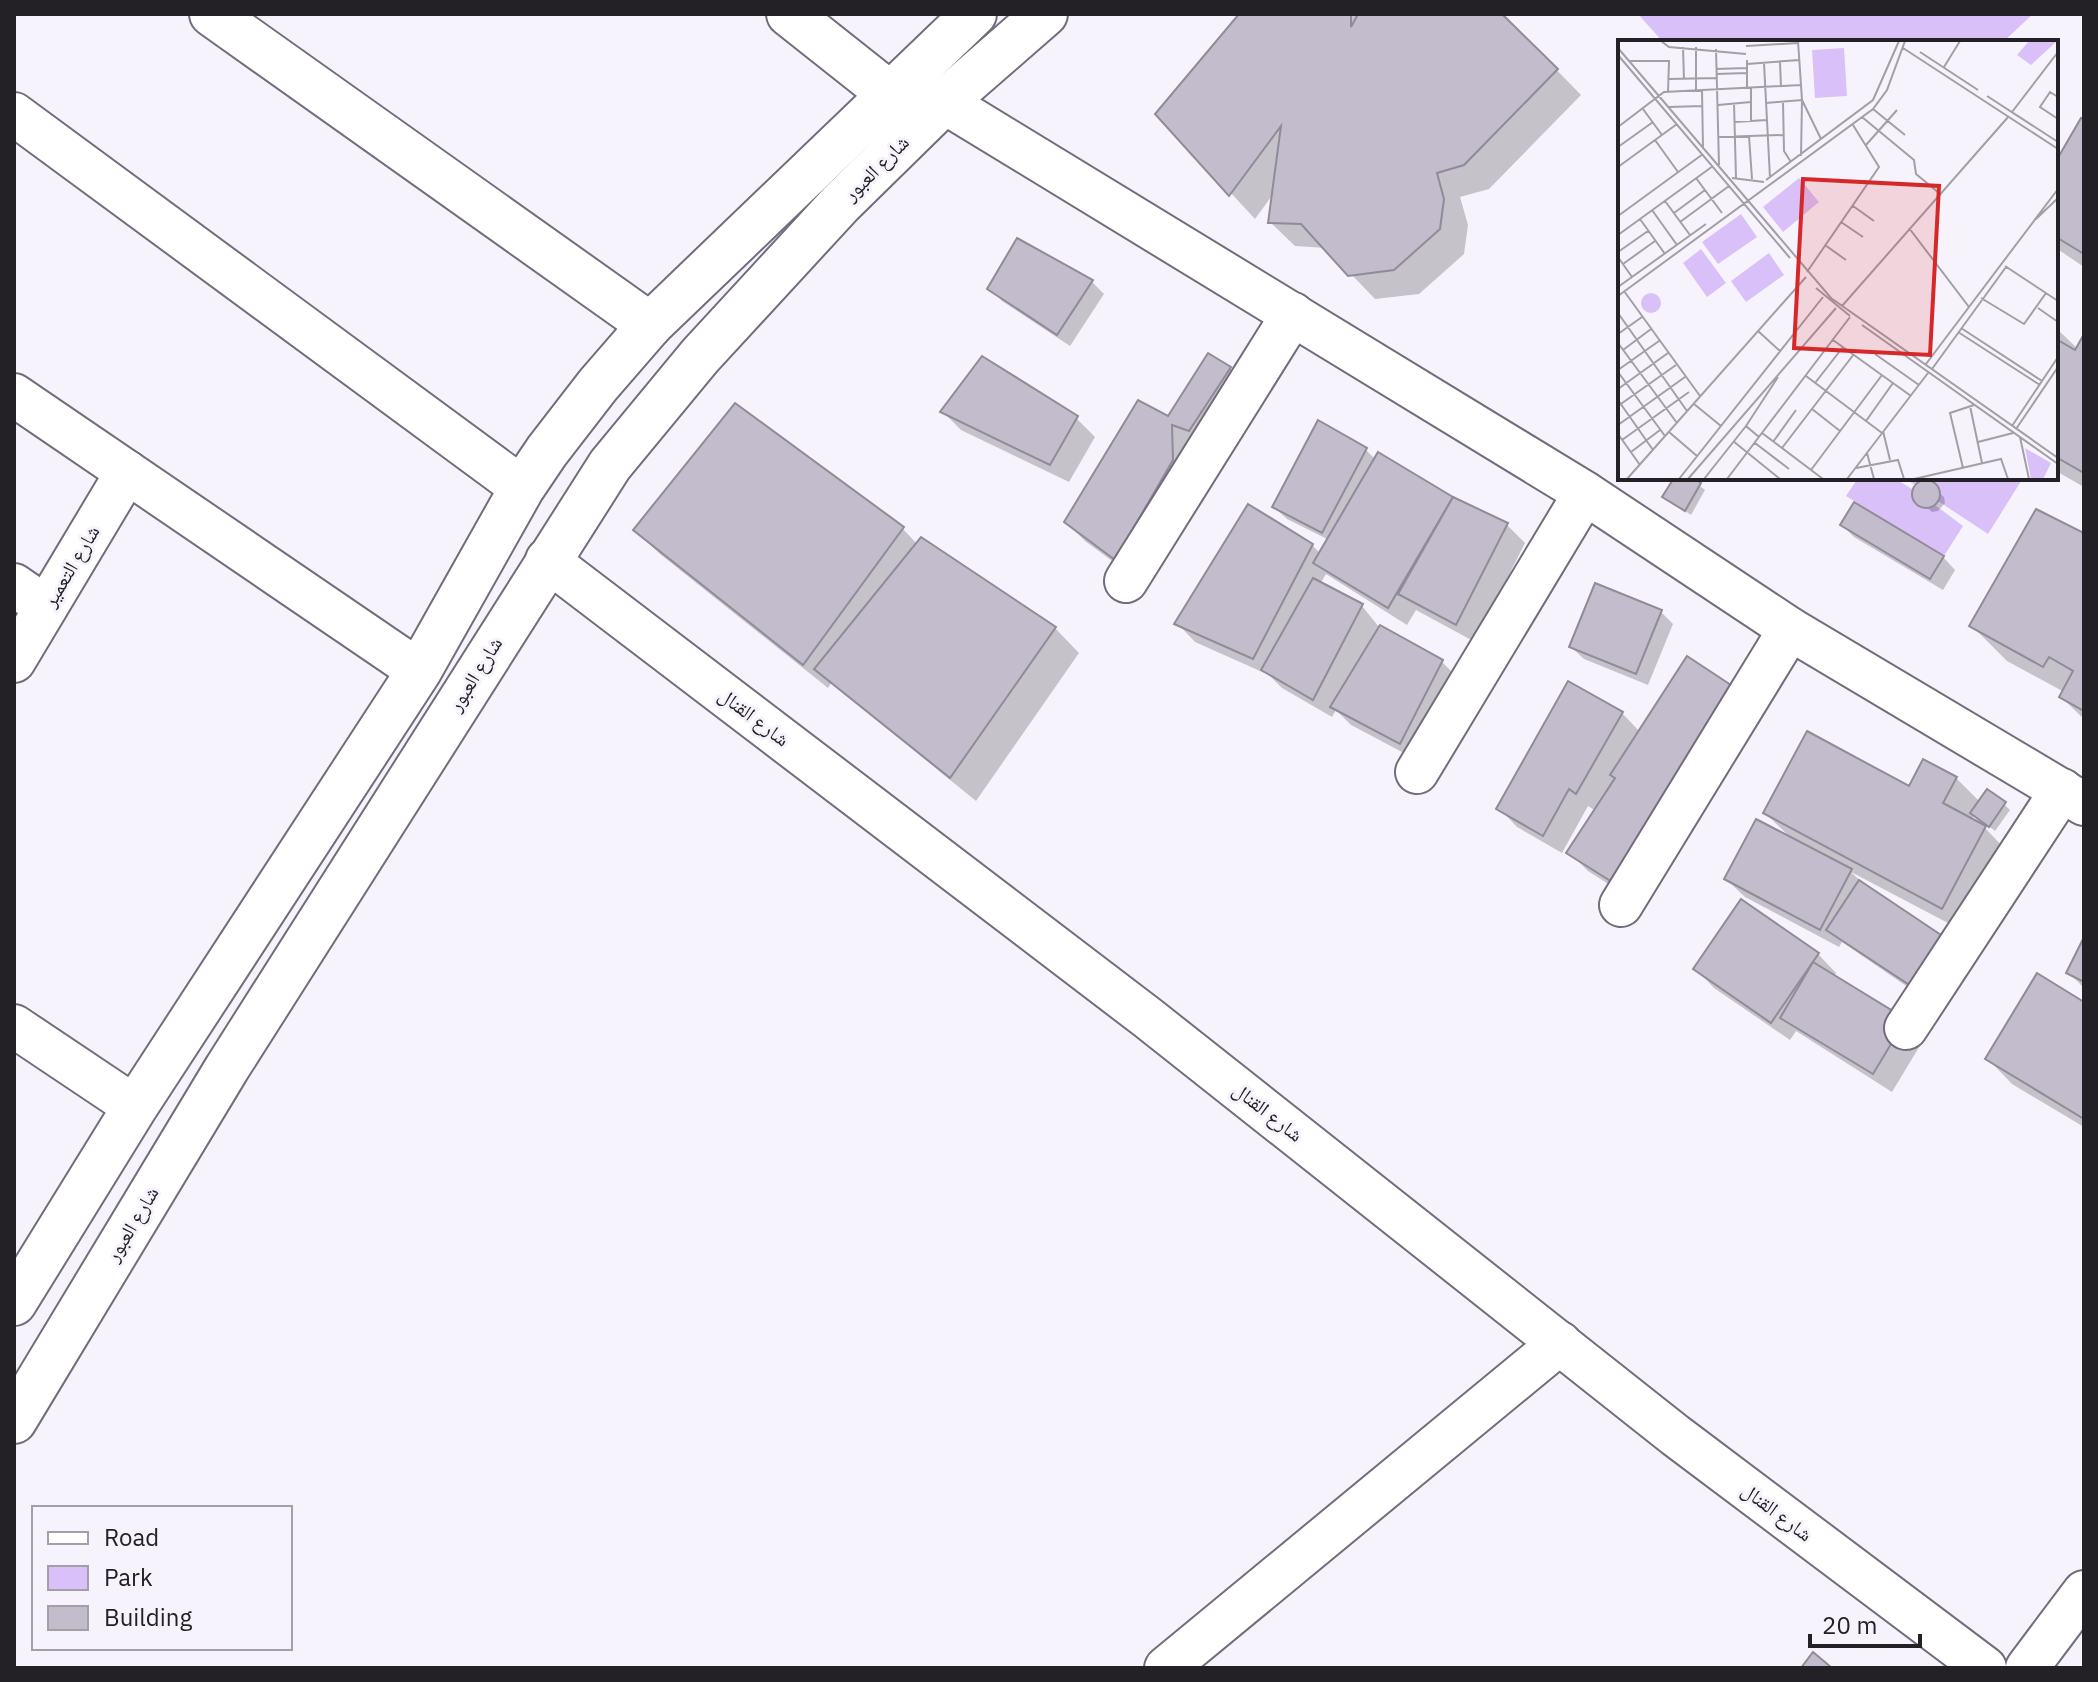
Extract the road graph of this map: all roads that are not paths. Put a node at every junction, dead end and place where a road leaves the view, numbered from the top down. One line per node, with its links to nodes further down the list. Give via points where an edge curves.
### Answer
1 (212, 14): 9 (street)
2 (789, 14): 5 (street)
3 (974, 14): 5 (street)
4 (1045, 14): 6 (street, شارع العبور)
5 (890, 94): 9 (street)
6 (944, 102): 8 (street); 14 (street, شارع العبور, via 841,203 690,367 610,465)
7 (14, 114): 12 (street)
8 (1293, 314): 13 (street); 15 (street)
9 (650, 325): 12 (street)
10 (14, 395): 11 (street)
11 (127, 472): 16 (street, شارع التعمير); 19 (street)
12 (522, 488): 19 (street)
13 (1585, 493): 17 (street); 20 (street)
14 (547, 560): 26 (street, شارع العبور); 31 (street, شارع القنال, via 1148,1018)
15 (1126, 581)
16 (30, 596): 18 (street, شارع التعمير)
17 (1790, 629): 21 (street); 22 (street)
18 (14, 661)
19 (419, 671): 25 (street)
20 (1417, 772)
21 (2073, 797): 24 (street)
22 (1621, 905)
23 (14, 1026): 27 (street)
24 (1906, 1028)
25 (180, 1039): 26 (street, via 190,1059 203,1067); 27 (street)
26 (227, 1068): 29 (street, شارع العبور)
27 (135, 1107): 28 (street)
28 (103, 1162): 29 (street, via 123,1158 135,1163); 30 (street)
29 (151, 1193): 32 (street, شارع العبور)
30 (14, 1303)
31 (1560, 1343): 34 (street); 35 (street, شارع القنال)
32 (14, 1421)
33 (2084, 1592): 36 (street)
34 (1166, 1668)
35 (1985, 1668)
36 (2027, 1668)

